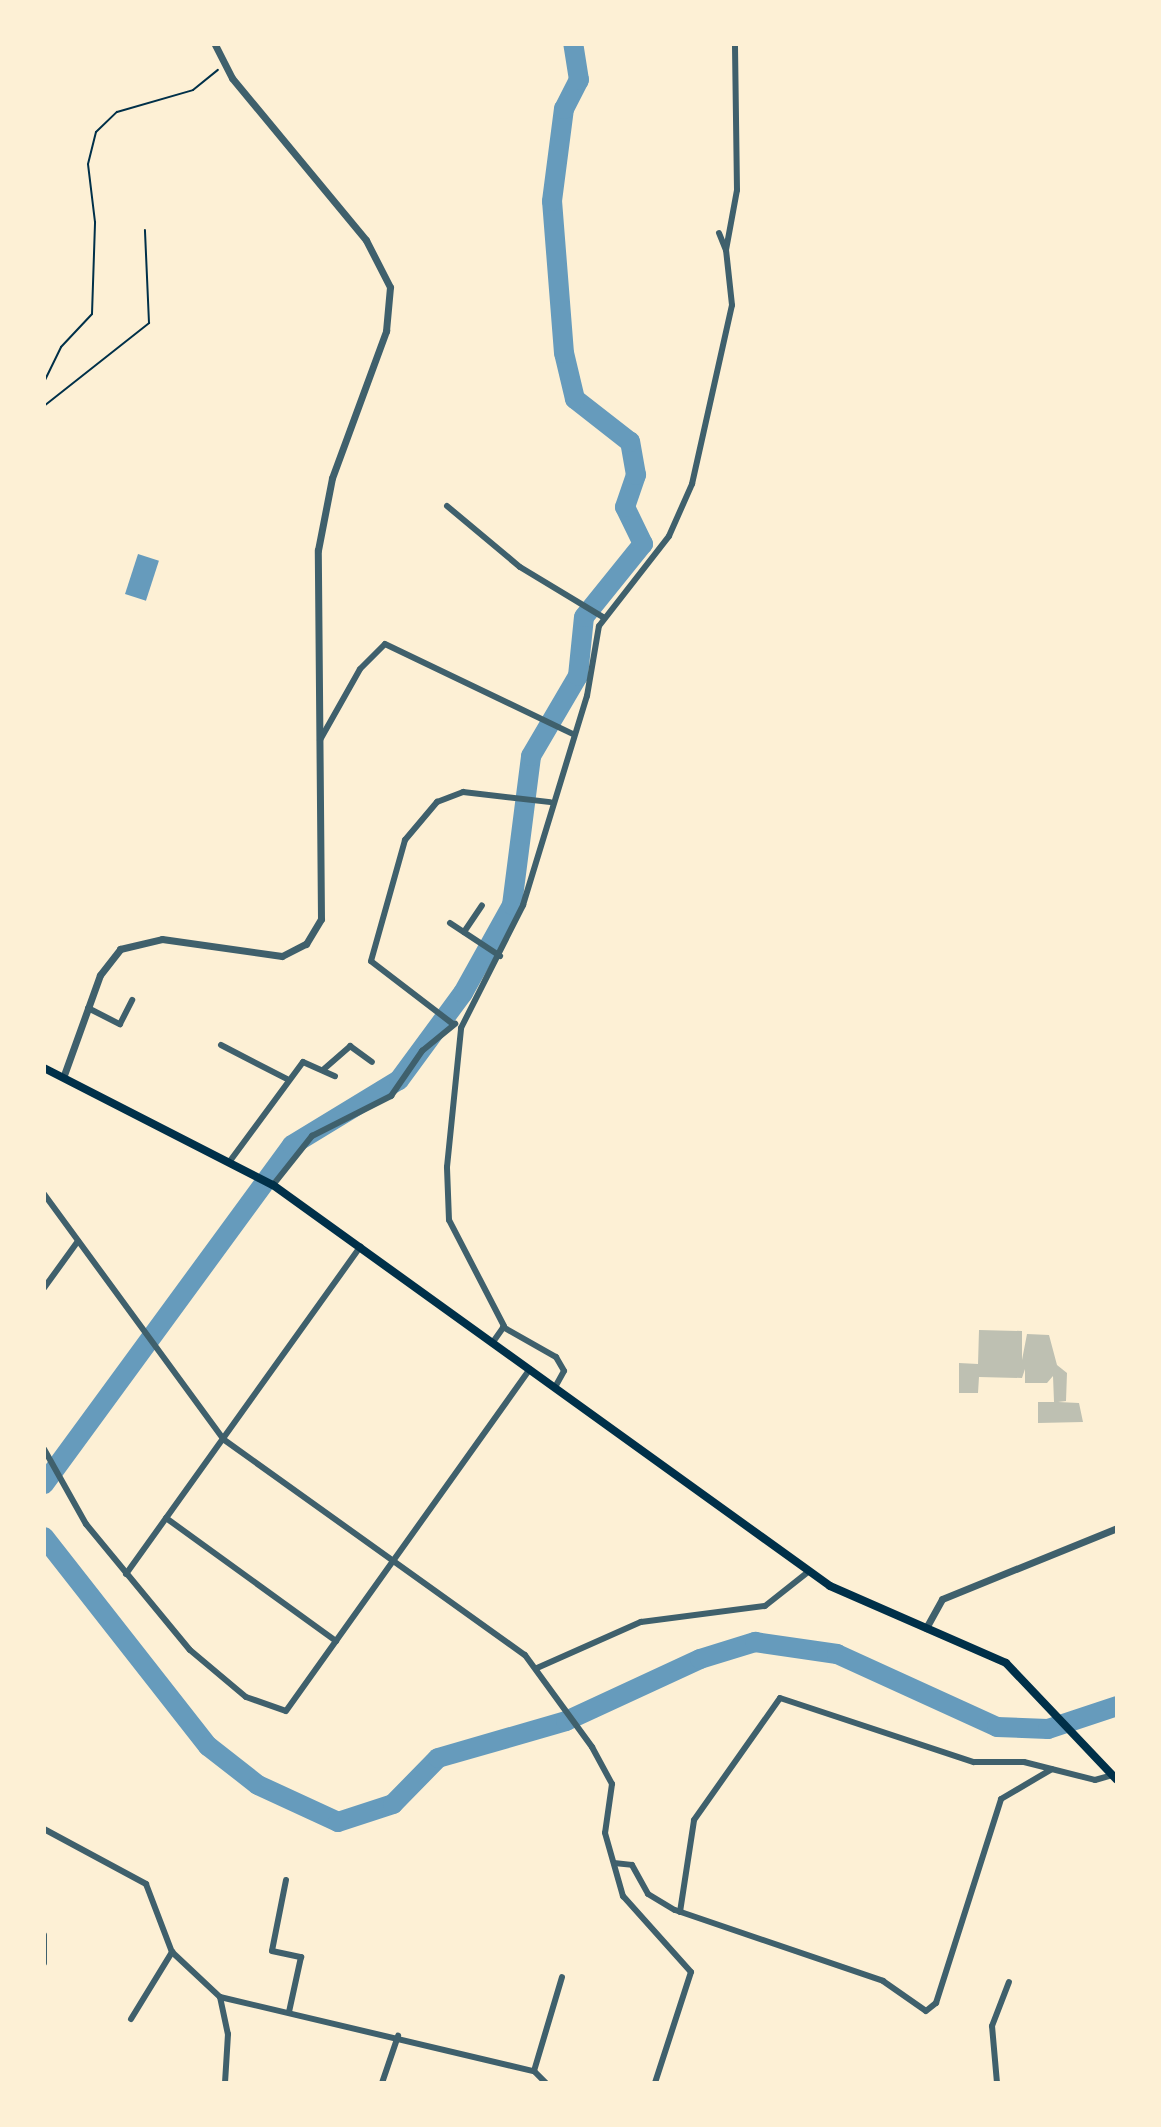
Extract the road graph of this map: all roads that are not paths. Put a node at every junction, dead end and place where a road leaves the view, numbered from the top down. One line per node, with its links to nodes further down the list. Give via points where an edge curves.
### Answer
1 (215, 44): 8 (street, via 224,65 366,240 390,287 386,331 322,524)
2 (735, 44): 4 (street, via 737,190)
3 (719, 233): 4 (street)
4 (726, 250): 6 (street, via 729,323 686,504)
5 (447, 506): 6 (street, via 520,567)
6 (603, 617): 7 (street)
7 (573, 734): 8 (street, via 385,644 360,669); 9 (street)
8 (320, 740): 15 (street, via 322,905 306,944 268,957 162,939 132,943 110,957)
9 (550, 802): 13 (street, via 523,905); 16 (street, via 463,792 437,802 405,840 371,961)
10 (482, 905): 12 (street)
11 (450, 923): 12 (street)
12 (464, 932): 13 (street)
13 (497, 954): 17 (street)
14 (132, 1000): 15 (street, via 120,1024)
15 (88, 1008): 22 (street)
16 (453, 1024): 17 (street); 26 (street, via 422,1051 391,1096 312,1136)
17 (461, 1028): 31 (street, via 447,1167 449,1220)
18 (221, 1045): 24 (street)
19 (372, 1062): 21 (street, via 350,1046)
20 (44, 1068): 22 (main road)
21 (324, 1069): 23 (street); 24 (street, via 310,1059)
22 (64, 1075): 25 (main road)
23 (335, 1076)
24 (287, 1079): 25 (street)
25 (230, 1161): 26 (main road)
26 (273, 1185): 29 (main road)
27 (44, 1194): 28 (street)
28 (78, 1241): 30 (street); 35 (street)
29 (361, 1246): 32 (main road); 35 (street)
30 (44, 1288)
31 (503, 1327): 32 (street); 34 (street, via 556,1357 564,1371)
32 (493, 1342): 33 (main road)
33 (530, 1369): 34 (main road); 39 (street)
34 (555, 1387): 40 (main road)
35 (223, 1439): 37 (street); 39 (street)
36 (44, 1449): 41 (street, via 76,1510)
37 (166, 1518): 41 (street); 43 (street)
38 (1117, 1528): 42 (street, via 942,1599)
39 (394, 1561): 43 (street); 44 (street)
40 (808, 1572): 42 (main road); 44 (street, via 765,1606 641,1622)
41 (126, 1574): 43 (street, via 209,1670 274,1709 286,1711)
42 (926, 1628): 46 (main road, via 1006,1663)
43 (336, 1641)
44 (537, 1668): 49 (street, via 612,1784 605,1833)
45 (1052, 1769): 46 (street, via 1095,1780); 51 (street, via 974,1762 780,1698 694,1820); 51 (street, via 1001,1799 931,2010 916,2009 883,1981)
46 (1115, 1778)
47 (46, 1830): 48 (street); 53 (street, via 146,1884)
48 (44, 1841)
49 (614, 1863): 51 (street, via 632,1865 648,1894); 65 (street, via 631,1908 691,1972)
50 (286, 1880): 58 (street, via 272,1951 301,1957)
51 (680, 1912)
52 (44, 1935): 54 (street)
53 (172, 1952): 57 (street); 59 (street)
54 (44, 1963)
55 (562, 1977): 61 (street)
56 (1009, 1982): 66 (street, via 992,2026)
57 (220, 1997): 58 (street); 62 (street, via 228,2034)
58 (289, 2012): 60 (street)
59 (131, 2019)
60 (398, 2036): 61 (street); 63 (street)
61 (534, 2071): 64 (street)
62 (225, 2083)
63 (382, 2083)
64 (546, 2083)
65 (655, 2083)
66 (997, 2083)

